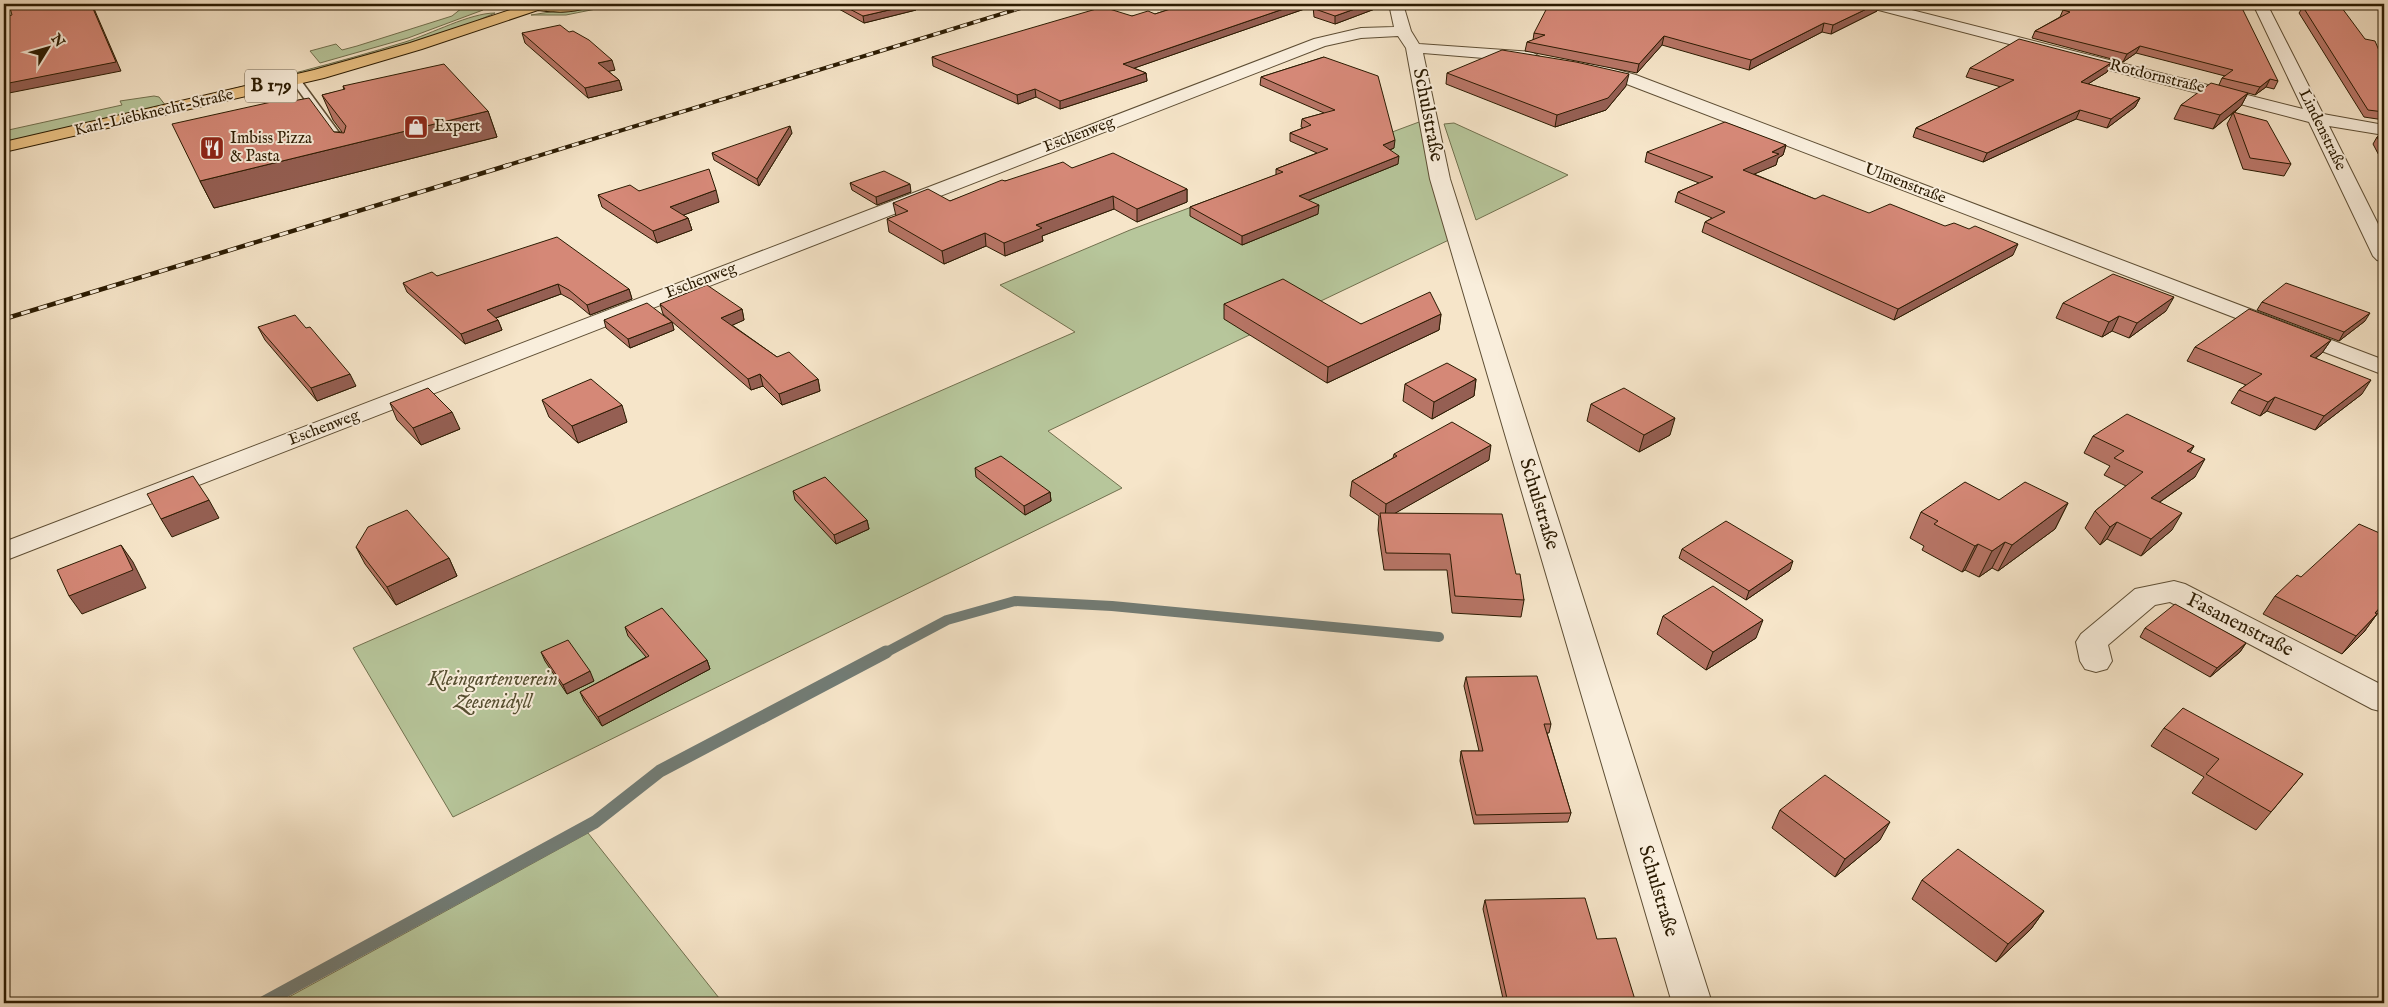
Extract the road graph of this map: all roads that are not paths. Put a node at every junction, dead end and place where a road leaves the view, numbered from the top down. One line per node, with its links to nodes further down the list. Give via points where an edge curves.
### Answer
1 (583, 4): 5 (main road, B 179, via 554,8)
2 (1396, 4): 6 (street, Schulstraße)
3 (1872, 4): 10 (street, Rotdornstraße)
4 (2260, 4): 10 (street, Lindenstraße)
5 (529, 5): 9 (main road, Karl-Liebknecht-Straße / B 179, via 416,46)
6 (1409, 39): 7 (street); 16 (street, Eschenweg, via 1360,33 1320,42); 19 (street, Schulstraße, via 1440,180)
7 (1554, 61)
8 (1577, 65): 15 (street, Ulmenstraße, via 1630,79)
9 (296, 80): 12 (main road, Karl-Liebknecht-Straße / B 179); 13 (lane)
10 (2316, 118): 11 (street, Rotdornstraße); 14 (street, Lindenstraße)
11 (2384, 130)
12 (4, 147)
13 (350, 155)
14 (2384, 256)
15 (2384, 368)
16 (4, 552)
17 (2096, 661): 18 (street, Fasanenstraße, via 2092,642 2146,596 2174,591)
18 (2384, 700)
19 (1692, 1003)

